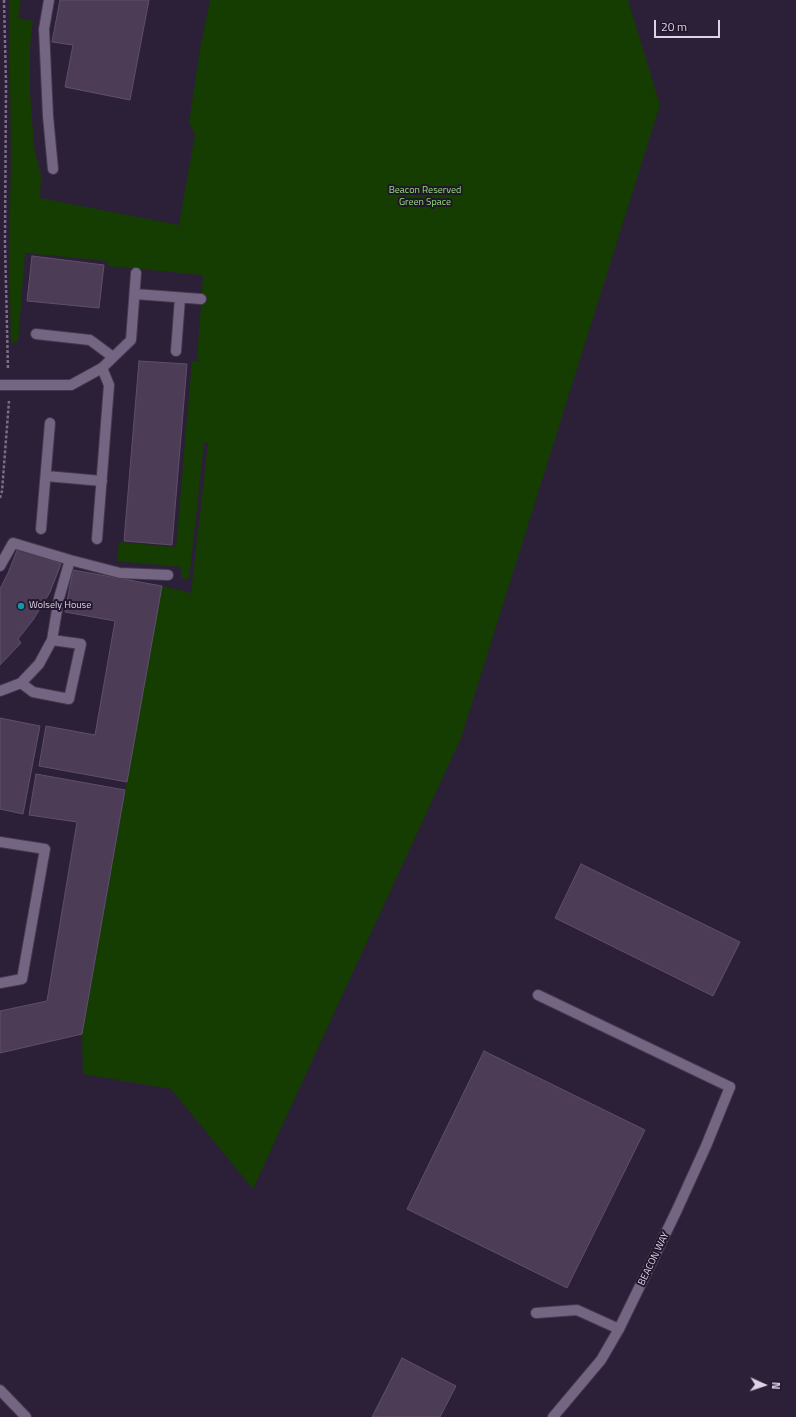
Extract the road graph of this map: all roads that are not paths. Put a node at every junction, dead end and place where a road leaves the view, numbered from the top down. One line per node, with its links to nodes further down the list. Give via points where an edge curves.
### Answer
1 (49, 0): 2 (street, via 44,29)
2 (53, 169)
3 (136, 273): 4 (street)
4 (135, 294): 5 (street); 9 (street, via 131,340)
5 (180, 298): 6 (street); 8 (street)
6 (201, 299)
7 (36, 334): 9 (street, via 90,340)
8 (176, 351)
9 (113, 357): 10 (street)
10 (102, 368): 11 (street, via 71,385); 14 (street, via 109,385)
11 (4, 385)
12 (50, 423): 13 (street)
13 (46, 476): 14 (street); 15 (street)
14 (102, 481): 16 (street)
15 (41, 529)
16 (97, 539)
17 (70, 560): 18 (street, via 12,543); 19 (street, via 120,573); 20 (street, via 59,598)
18 (0, 566)
19 (168, 575)
20 (52, 640): 21 (street, via 40,664); 21 (street, via 81,644 69,699 33,692)
21 (21, 683): 22 (street)
22 (0, 691)
23 (0, 842): 24 (street, via 45,849 22,979)
24 (0, 983)
25 (538, 996): 27 (street, BEACON WAY, via 730,1087 676,1212)
26 (536, 1313): 27 (street, via 577,1310)
27 (619, 1329): 30 (street, BEACON WAY, via 601,1360)
28 (0, 1390): 29 (street)
29 (26, 1417)
30 (553, 1417)

